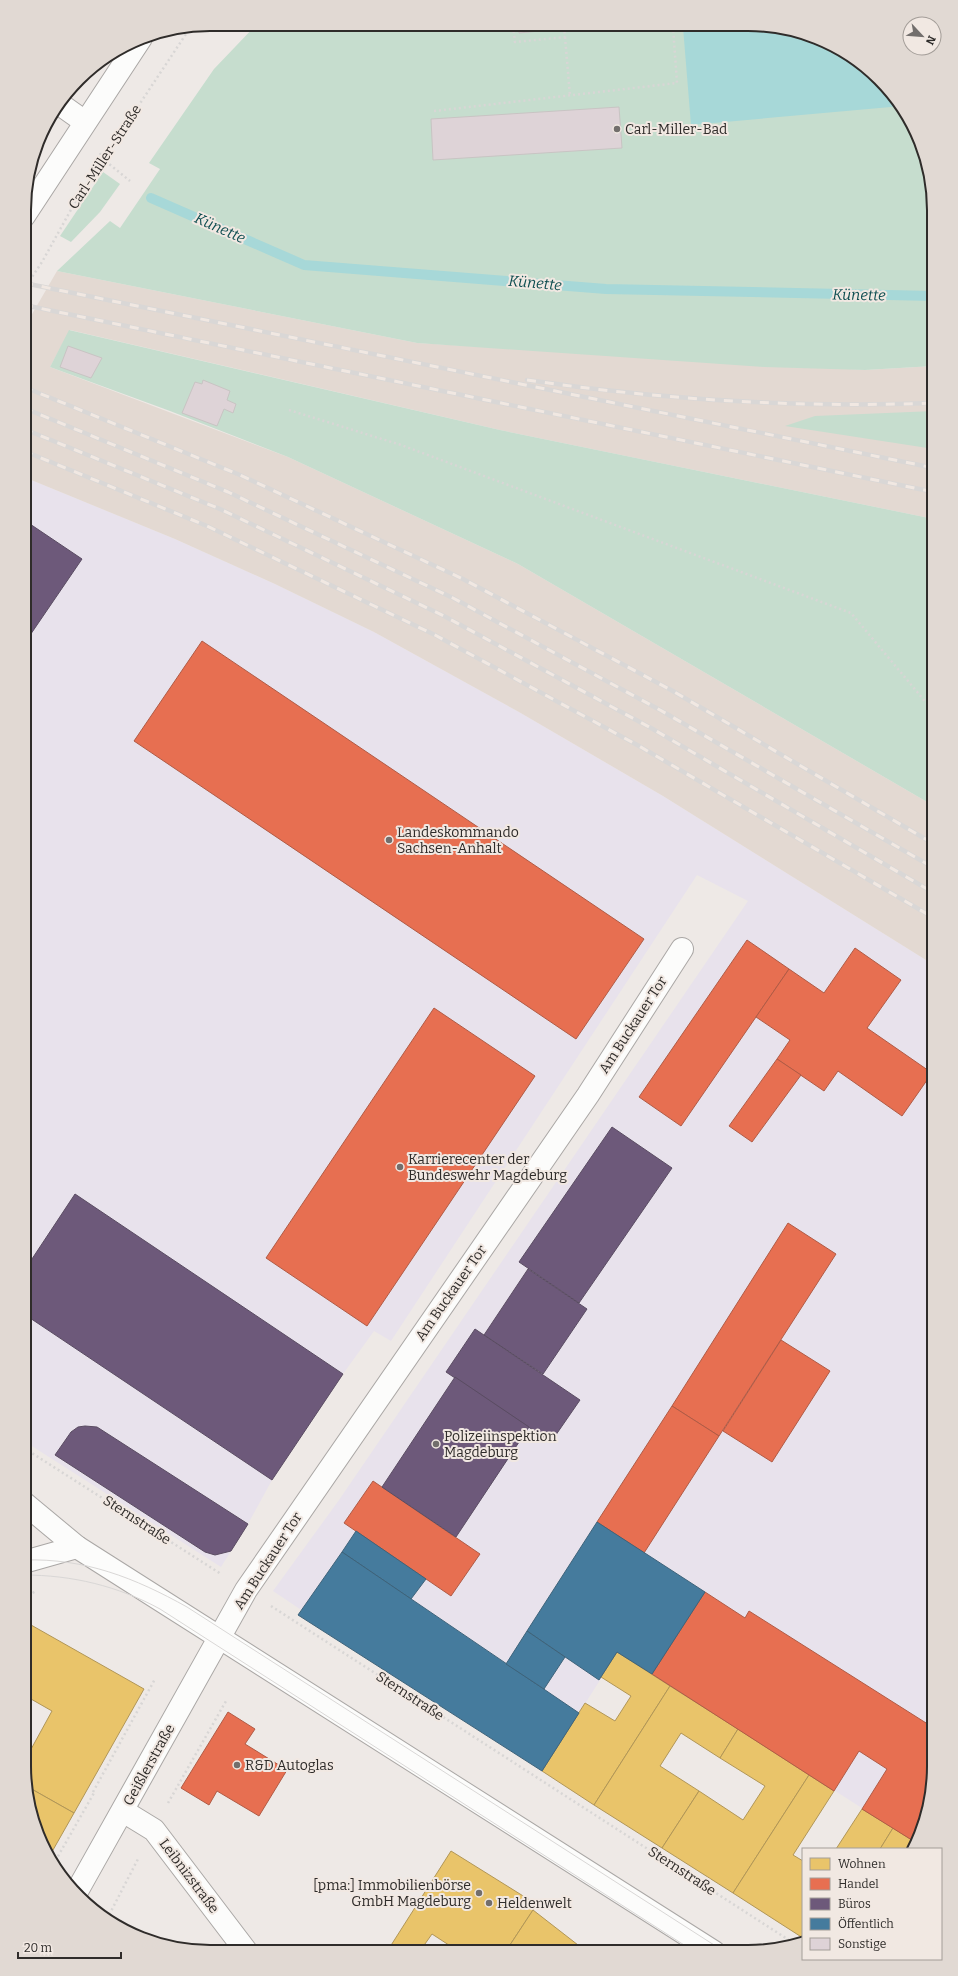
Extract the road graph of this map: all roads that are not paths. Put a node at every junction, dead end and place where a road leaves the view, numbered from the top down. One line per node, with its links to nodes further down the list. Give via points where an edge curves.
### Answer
1 (135, 48): 3 (street)
2 (64, 107): 3 (street)
3 (86, 122): 4 (street)
4 (31, 205)
5 (682, 949): 9 (street, Am Buckauer Tor, via 588,1095 246,1590)
6 (31, 1509): 7 (street)
7 (77, 1547): 8 (street); 9 (street)
8 (31, 1560)
9 (221, 1637): 10 (street, Geißlerstraße); 13 (street)
10 (123, 1810): 11 (street, Geißlerstraße); 12 (street, Leibnizstraße, via 154,1830)
11 (79, 1888)
12 (242, 1945)
13 (703, 1945)

